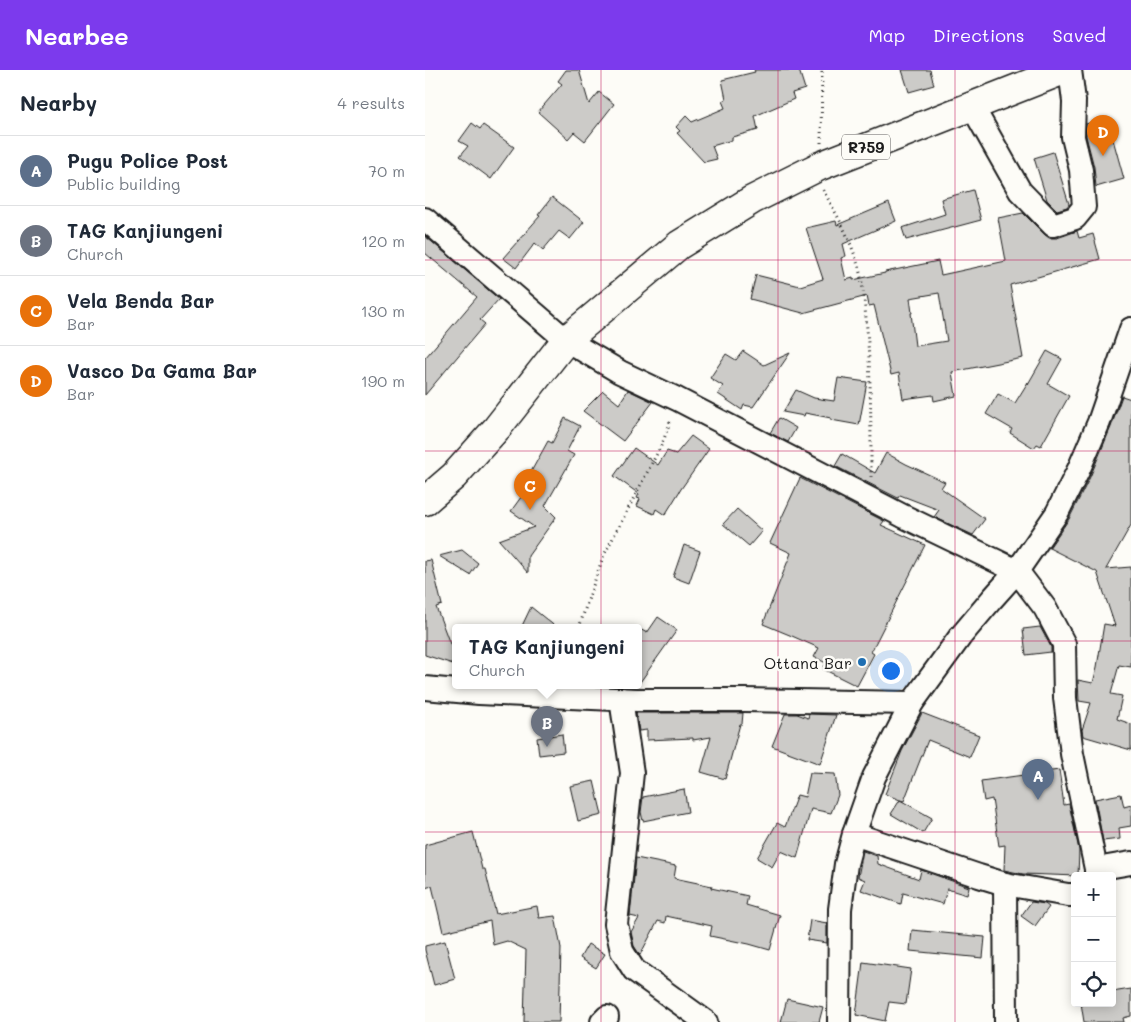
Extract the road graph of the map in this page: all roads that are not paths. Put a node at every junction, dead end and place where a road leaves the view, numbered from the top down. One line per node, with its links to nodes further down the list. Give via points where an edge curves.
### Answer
1 (1064, 70): 3 (main road, R759)
2 (1070, 70): 3 (street, via 1075,101 1073,136 1081,170 1084,207 1075,218 1053,224 1020,191)
3 (971, 106): 6 (main road, R759, via 816,168 752,200 679,246)
4 (425, 220): 6 (street)
5 (1131, 329): 8 (street, via 1099,422 1078,471 1057,513)
6 (566, 340): 7 (main road, R759, via 497,428); 8 (street, via 620,372)
7 (425, 501)
8 (1017, 572): 11 (street, via 960,637); 14 (street, via 1045,608 1064,644 1065,698)
9 (425, 688): 10 (street)
10 (621, 700): 11 (street); 17 (street, via 632,773 616,924 621,951 634,970)
11 (912, 703): 12 (street, via 874,776)
12 (854, 834): 15 (street); 18 (street, via 840,909)
13 (1131, 863): 14 (street)
14 (1096, 872)
15 (1005, 884): 16 (street); 19 (street)
16 (1071, 895)
17 (706, 1022)
18 (839, 1022)
19 (1006, 1022)

